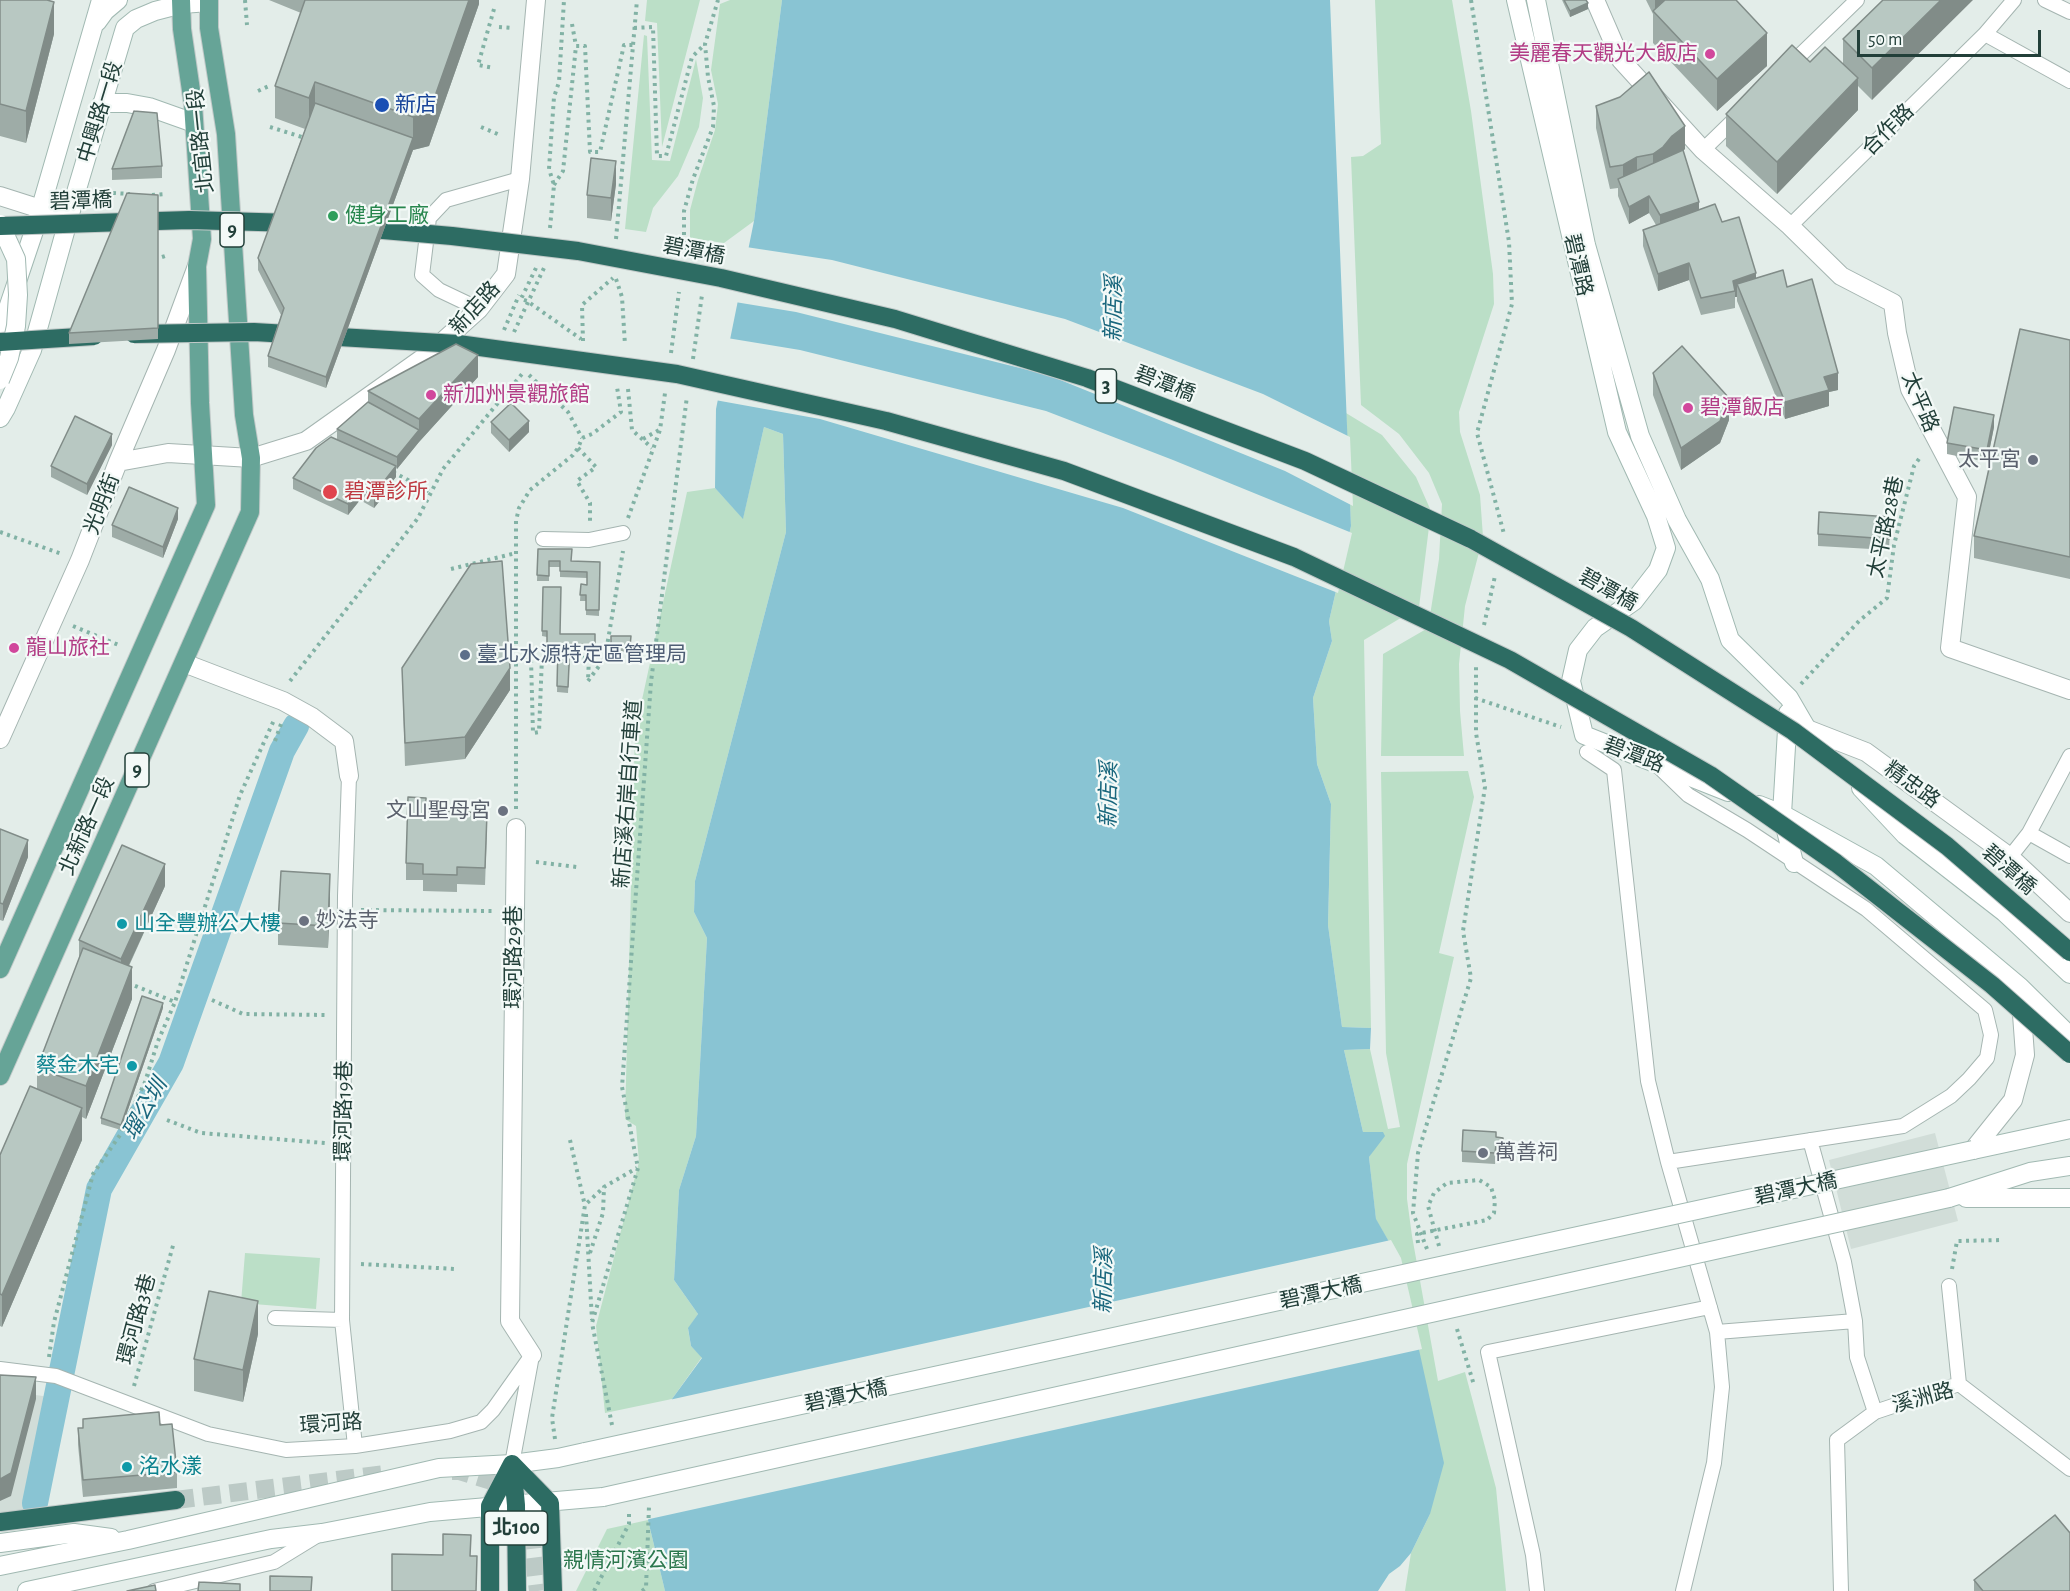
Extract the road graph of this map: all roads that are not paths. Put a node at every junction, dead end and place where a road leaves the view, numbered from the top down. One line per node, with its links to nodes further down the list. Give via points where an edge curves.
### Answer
1 (101, 0): 13 (street, 中興路一段)
2 (118, 0): 13 (street, 中興路一段)
3 (536, 0): 21 (street, 新店路)
4 (1516, 0): 46 (street, 碧潭路, via 1617,432 1656,516 1666,548 1658,570 1634,601 1595,628 1578,650 1571,681)
5 (1536, 0): 43 (street, 碧潭路, via 1586,245 1640,436 1677,520 1710,579 1730,640)
6 (1594, 0): 20 (street, 太平路, via 1621,60)
7 (1857, 0): 15 (lane)
8 (2014, 0): 14 (lane, 合作路)
9 (2045, 0): 12 (lane)
10 (209, 1): 11 (street, 中興路一段); 37 (main road, 北宜路一段 / 9, via 209,28 226,134 244,415)
11 (182, 2): 17 (street, 中興路一段, via 139,17 125,28); 19 (main road, 北宜路一段 / 9)
12 (2070, 12)
13 (91, 30): 24 (street, 中興路一段)
14 (1985, 34): 16 (lane); 28 (lane, 合作路)
15 (1780, 75)
16 (2070, 81)
17 (102, 103): 19 (street, via 149,107); 25 (street, 中興路一段)
18 (1746, 109): 20 (lane)
19 (194, 123): 30 (main road, 北宜路一段 / 9, via 202,239)
20 (1703, 150): 28 (street, 太平路)
21 (520, 179): 31 (street, 新店路, via 506,274); 31 (lane, via 446,200 429,218 422,275 439,290)
22 (0, 187): 24 (street)
23 (0, 196): 24 (street)
24 (34, 207): 25 (street); 32 (street, 中興路一段)
25 (69, 218): 35 (street, 中興路一段, via 32,350)
26 (313, 224): 27 (highway, 碧潭橋, bridge, via 189,220)
27 (0, 225): 34 (street, bridge, via 16,259 18,295 16,326)
28 (1790, 226): 42 (street, 太平路, via 1841,276 1893,303 1910,389 1966,497 1950,648)
29 (348, 227): 57 (highway, 碧潭橋 / 3, bridge, via 579,251 721,278 895,319 1088,378 1305,461 1471,539 1631,628 1793,731 1947,846)
30 (197, 266): 36 (main road, 北宜路一段 / 9); 38 (street, 光明街)
31 (479, 309): 37 (street, 新店路, via 430,353 306,441)
32 (0, 332)
33 (0, 342): 62 (highway, bridge, via 114,334 254,332 458,344 677,374 886,420 1064,471 1294,557 1510,660 1710,775 1836,863 1992,985)
34 (0, 380)
35 (0, 418)
36 (203, 454): 37 (street, 新店路); 38 (street, 新店路, via 168,453); 58 (main road, 北新路一段 / 9, via 206,505)
37 (251, 458): 41 (main road, 北新路一段 / 9, via 250,512)
38 (118, 462): 45 (street, 光明街, via 55,619)
39 (623, 533): 40 (lane, via 589,540)
40 (543, 539)
41 (184, 663): 49 (street, via 284,701 312,717 344,741); 63 (main road, 北新路一段 / 9)
42 (2070, 690)
43 (1789, 698): 44 (street, 碧潭路); 50 (street)
44 (1807, 729): 54 (street, 精忠路, via 1866,752); 59 (street, 碧潭路, via 1905,835 2004,912)
45 (0, 739)
46 (1585, 744): 48 (street, 碧潭路); 67 (lane, via 1614,770 1648,1081)
47 (2070, 756): 52 (lane)
48 (1654, 762): 50 (street, 碧潭路); 55 (lane, via 1688,795)
49 (349, 776): 74 (lane, 環河路19巷)
50 (1782, 814): 55 (street); 60 (street, 碧潭路, via 1876,866)
51 (516, 828): 77 (street, 環河路29巷, via 510,1321)
52 (2029, 833): 53 (lane); 54 (lane)
53 (2070, 856)
54 (2010, 857): 56 (street, 精忠路)
55 (1794, 862): 65 (lane, via 1866,909 1985,1010 1991,1035 1987,1058 1969,1079 1914,1121)
56 (2070, 913)
57 (2070, 952)
58 (0, 969)
59 (2070, 974)
60 (2020, 987): 61 (street, 碧潭路); 66 (street, via 2025,1055 2013,1100)
61 (2070, 1036)
62 (2070, 1054)
63 (0, 1076)
64 (2063, 1130): 66 (street, 碧潭大橋)
65 (1810, 1140): 67 (lane); 75 (lane, 溪洲路, via 1844,1262)
66 (1973, 1150): 82 (street, 碧潭大橋, bridge, via 558,1458)
67 (1668, 1161): 72 (lane)
68 (2070, 1166): 69 (street, via 2030,1172)
69 (1949, 1198): 70 (street); 85 (street, 碧潭大橋, bridge, via 603,1497)
70 (2070, 1198)
71 (1949, 1286): 79 (lane)
72 (1710, 1307): 76 (lane); 98 (lane, via 1488,1352 1533,1555)
73 (275, 1318): 74 (lane)
74 (342, 1320): 81 (lane, 環河路19巷)
75 (1855, 1321): 76 (lane); 80 (lane, 溪洲路, via 1857,1357)
76 (1717, 1332): 99 (lane, via 1722,1387 1714,1463)
77 (532, 1356): 81 (lane, 環河路, via 481,1422 450,1431); 82 (lane)
78 (0, 1369): 81 (lane, 環河路, via 52,1376 208,1434 286,1449)
79 (1959, 1384): 80 (lane, 溪洲路); 83 (lane, 溪洲路)
80 (1875, 1412): 100 (lane, via 1837,1440)
81 (355, 1446)
82 (512, 1464): 85 (highway); 86 (highway, 北100); 87 (highway); 90 (street, 碧潭大橋, via 439,1468)
83 (2070, 1469)
84 (176, 1500): 88 (highway)
85 (550, 1503): 86 (street, 碧潭大橋); 97 (highway, 北100)
86 (516, 1505): 87 (street, 碧潭大橋); 96 (highway, 北100)
87 (490, 1506): 89 (street, 碧潭大橋, via 430,1512); 95 (highway, 北100)
88 (0, 1522)
89 (322, 1533): 93 (street, 碧潭大橋, via 271,1539); 94 (lane, via 274,1562)
90 (128, 1540): 91 (street, via 74,1533); 92 (street, 碧潭大橋)
91 (0, 1543)
92 (0, 1566)
93 (27, 1591)
94 (154, 1591)
95 (490, 1591)
96 (517, 1591)
97 (553, 1591)
98 (1537, 1591)
99 (1683, 1591)
100 (1841, 1591)

